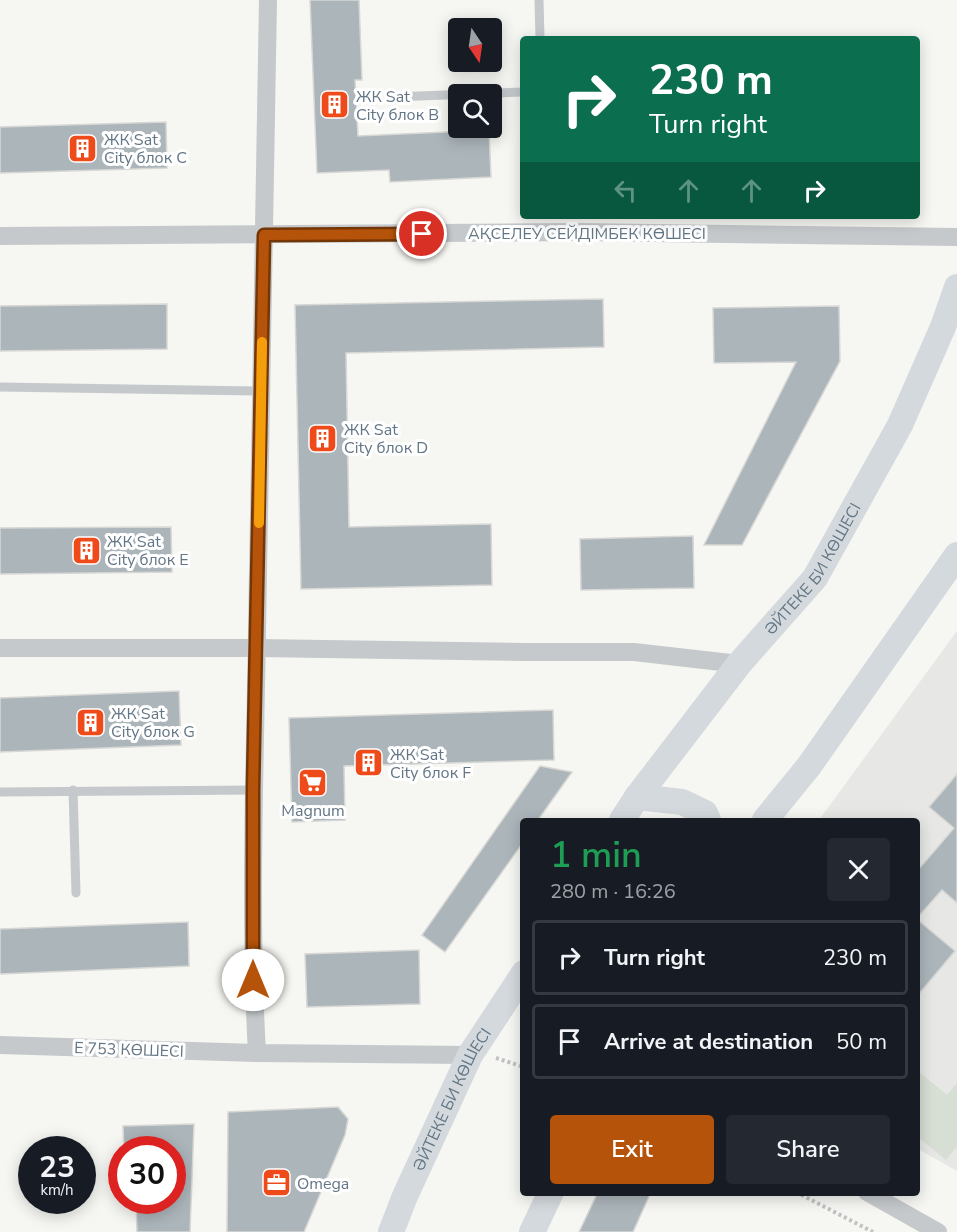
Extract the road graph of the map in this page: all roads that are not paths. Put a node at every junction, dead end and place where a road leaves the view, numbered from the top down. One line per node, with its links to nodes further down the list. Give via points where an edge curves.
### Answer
1 (268, 0): 6 (street)
2 (539, 0): 3 (lane)
3 (540, 36)
4 (520, 92): 5 (lane)
5 (393, 97)
6 (264, 235): 7 (street, АҚСЕЛЕУ СЕЙДІМБЕК КӨШЕСІ); 8 (street, АҚСЕЛЕУ СЕЙДІМБЕК КӨШЕСІ, via 580,232); 11 (street)
7 (0, 236)
8 (957, 237)
9 (957, 287): 15 (street, ӘЙТЕКЕ БИ КӨШЕСІ, via 900,425 815,578)
10 (0, 387): 11 (lane)
11 (261, 391): 14 (street)
12 (957, 555): 22 (street, via 809,766)
13 (0, 648): 14 (street)
14 (257, 648): 15 (street, via 634,652); 17 (street)
15 (739, 664): 19 (street, ӘЙТЕКЕ БИ КӨШЕСІ)
16 (73, 790): 17 (lane); 18 (lane); 23 (lane)
17 (253, 790): 26 (street)
18 (0, 792)
19 (637, 797): 20 (street, ӘЙТЕКЕ БИ КӨШЕСІ); 21 (street, via 682,802 705,813)
20 (623, 818)
21 (707, 818)
22 (767, 818)
23 (75, 893)
24 (520, 979): 27 (street, ӘЙТЕКЕ БИ КӨШЕСІ)
25 (0, 1045): 26 (street, Е 753 КӨШЕСІ)
26 (257, 1053): 27 (street, Е 753 КӨШЕСІ)
27 (470, 1055): 30 (street, ӘЙТЕКЕ БИ КӨШЕСІ)
28 (549, 1196): 31 (street)
29 (874, 1196): 32 (street)
30 (391, 1232)
31 (532, 1232)
32 (938, 1232)

